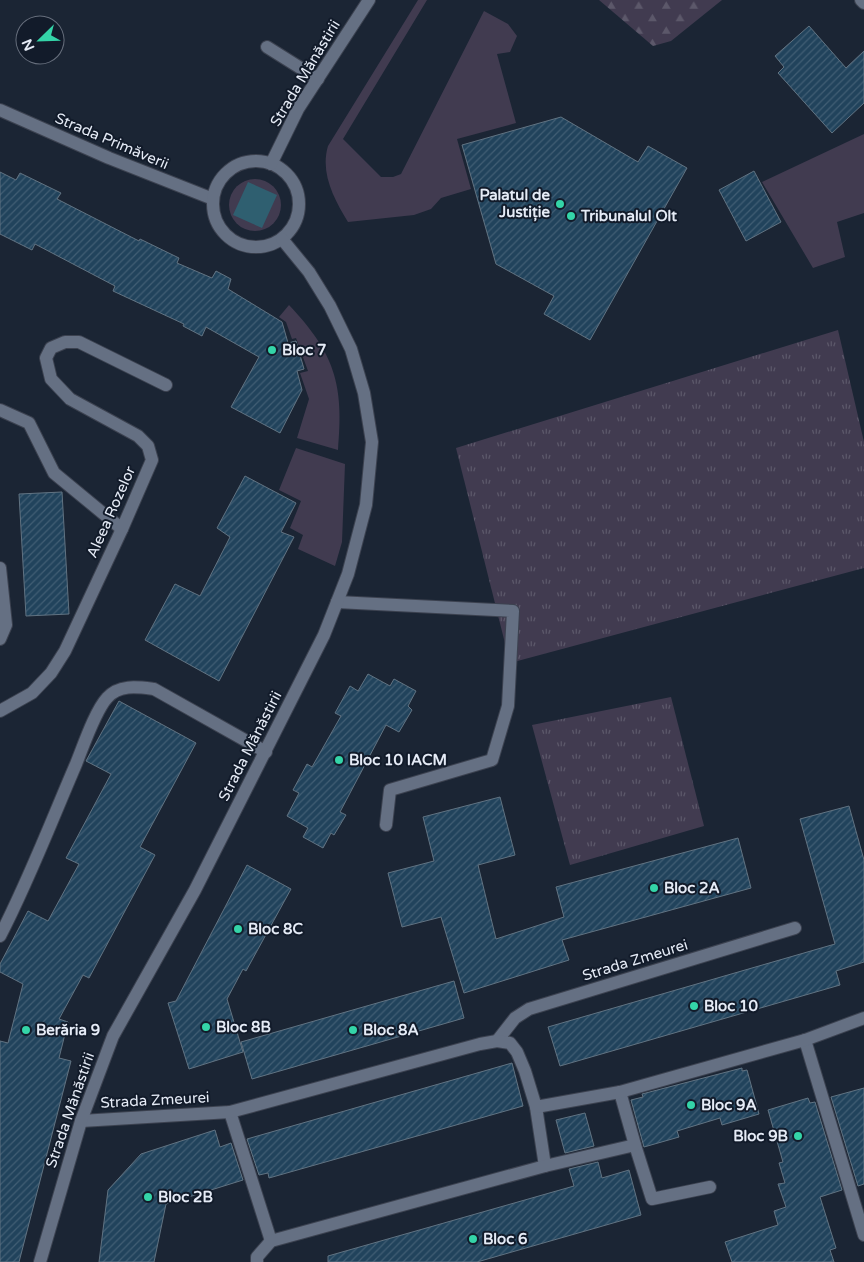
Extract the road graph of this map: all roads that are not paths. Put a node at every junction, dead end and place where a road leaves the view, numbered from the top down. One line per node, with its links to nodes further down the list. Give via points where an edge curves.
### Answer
1 (369, 0): 5 (street, Strada Mănăstirii)
2 (860, 0): 3 (street)
3 (864, 3)
4 (266, 47): 5 (street)
5 (318, 79): 7 (street, Strada Mănăstirii, via 298,110)
6 (0, 110): 8 (street, Strada Primăverii, via 126,165)
7 (271, 164): 8 (street, via 259,161 234,168 224,176); 9 (street, via 291,180 298,198 297,218)
8 (213, 198): 9 (street, via 217,223 234,242 259,247)
9 (282, 239): 14 (street, Strada Mănăstirii, via 309,272 351,349 364,393 372,442 366,506)
10 (166, 385): 12 (street, Aleea Rozelor, via 78,342 65,342 52,348 46,358 51,378 70,399 138,436 148,446 152,460)
11 (0, 410): 12 (street, via 29,423 54,473)
12 (122, 529): 16 (street, Aleea Rozelor, via 65,650 50,673 32,694)
13 (0, 568): 15 (street, via 6,625)
14 (338, 602): 17 (street, Strada Mănăstirii); 18 (street, via 513,611 508,706 492,760 390,790)
15 (0, 639)
16 (0, 711)
17 (266, 752): 20 (street, via 154,689 134,686 120,689 107,698 91,729 21,895); 27 (street, Strada Mănăstirii, via 195,890 113,1036)
18 (386, 826)
19 (795, 928): 23 (street, Strada Zmeurei, via 529,1009 515,1018)
20 (0, 936)
21 (864, 1018): 22 (street)
22 (805, 1040): 24 (street); 31 (street)
23 (497, 1041): 25 (street, via 510,1043 518,1052); 26 (street, Strada Zmeurei)
24 (620, 1092): 25 (street); 28 (street)
25 (536, 1107): 29 (street)
26 (230, 1112): 27 (street, Strada Zmeurei); 32 (street, Strada Zmeurei)
27 (81, 1121): 33 (street, Strada Mănăstirii)
28 (635, 1145): 29 (street); 30 (street, via 652,1199)
29 (545, 1166): 32 (street)
30 (710, 1186)
31 (864, 1235)
32 (271, 1240): 34 (street, via 257,1257)
33 (40, 1262)
34 (257, 1262)

